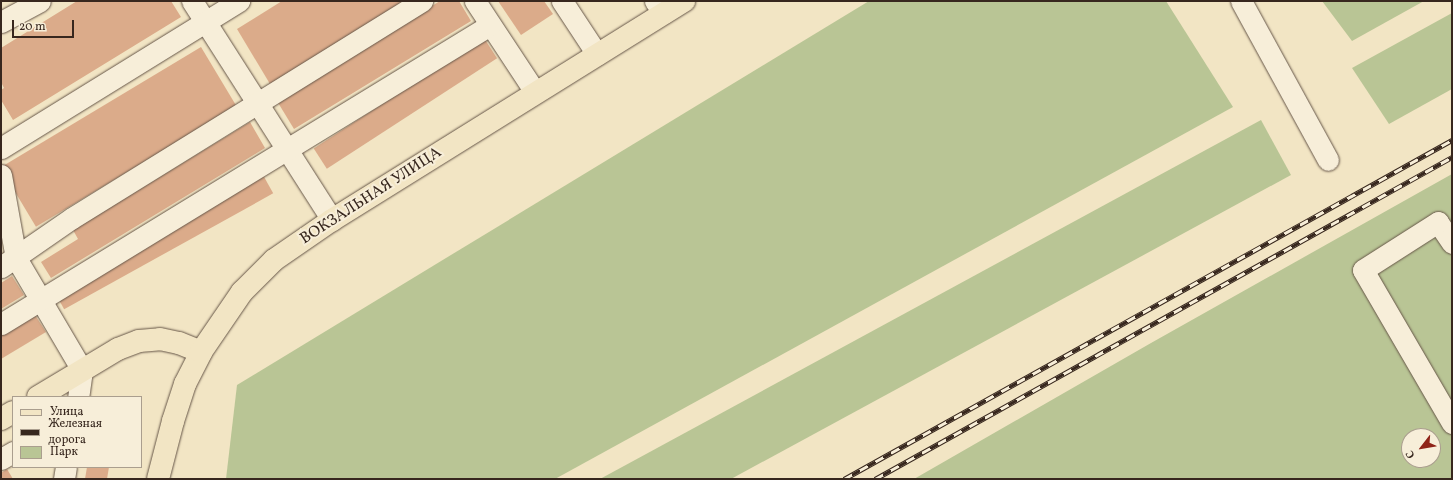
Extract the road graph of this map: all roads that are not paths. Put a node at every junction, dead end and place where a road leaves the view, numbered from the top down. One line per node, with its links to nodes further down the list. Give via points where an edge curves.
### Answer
1 (40, 1): 10 (lane)
2 (192, 1): 11 (lane)
3 (239, 1): 11 (lane)
4 (422, 1): 15 (lane)
5 (475, 1): 12 (lane)
6 (562, 1): 13 (lane)
7 (684, 1): 9 (main road, ВОКЗАЛЬНАЯ УЛИЦА)
8 (1241, 1): 18 (lane)
9 (660, 7): 13 (main road, ВОКЗАЛЬНАЯ УЛИЦА)
10 (1, 22)
11 (206, 22): 15 (lane); 16 (lane)
12 (490, 24): 14 (lane); 17 (lane)
13 (597, 54): 14 (main road, ВОКЗАЛЬНАЯ УЛИЦА)
14 (535, 92): 20 (main road, ВОКЗАЛЬНАЯ УЛИЦА)
15 (257, 103): 17 (lane); 22 (lane, via 72,218)
16 (1, 148)
17 (287, 149): 20 (lane); 23 (lane)
18 (1328, 160)
19 (1, 179): 22 (lane)
20 (332, 220): 25 (main road, ВОКЗАЛЬНАЯ УЛИЦА, via 274,260 242,292)
21 (1452, 243): 31 (lane, via 1438,222 1363,270)
22 (8, 262): 23 (lane)
23 (40, 300): 24 (lane); 26 (lane)
24 (1, 324)
25 (201, 352): 26 (main road, via 180,343 160,339 139,341 118,349); 34 (main road, ВОКЗАЛЬНАЯ УЛИЦА, via 185,384 172,422)
26 (82, 370): 27 (main road); 28 (lane)
27 (40, 396)
28 (78, 396)
29 (12, 413): 30 (main road)
30 (1, 419)
31 (1452, 423)
32 (12, 453): 33 (lane)
33 (1, 459)
34 (158, 479)

